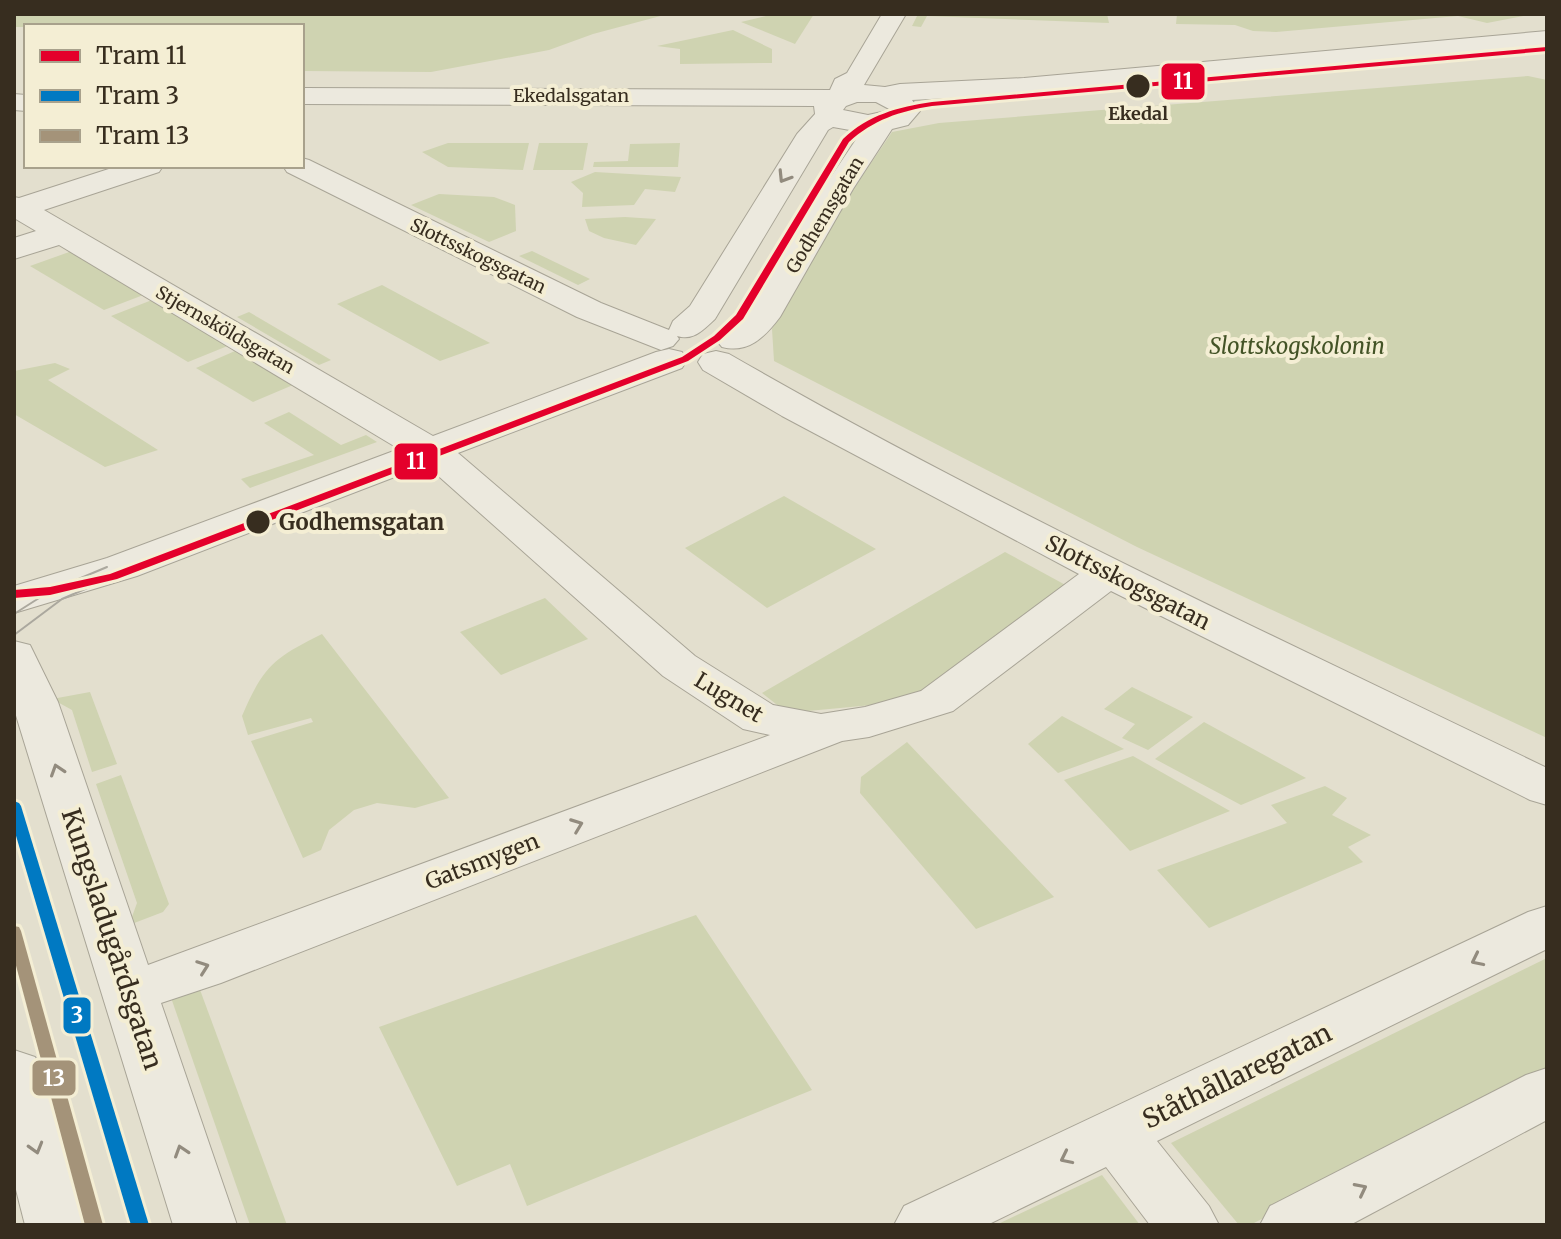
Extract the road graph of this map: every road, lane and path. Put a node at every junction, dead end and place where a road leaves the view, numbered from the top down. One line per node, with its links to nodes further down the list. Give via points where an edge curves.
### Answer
1 (894, 14): 5 (street, Godhemsgatan)
2 (1547, 39): 5 (street, Ekedalsgatan, via 1024,86 911,91)
3 (1547, 57): 5 (street, Ekedalsgatan)
4 (304, 96): 5 (street, Ekedalsgatan)
5 (861, 104): 6 (street, Ekedalsgatan); 12 (street, Godhemsgatan, one-way to 12, via 818,124 703,312); 13 (street, Godhemsgatan, via 838,189 768,310)
6 (304, 111)
7 (142, 168): 9 (street)
8 (302, 168): 12 (street, Slottsskogsgatan, via 601,316)
9 (16, 207): 10 (street, Stjernsköldsgatan)
10 (60, 234): 11 (street); 14 (street, Stjernsköldsgatan)
11 (14, 249)
12 (671, 342): 13 (street, via 714,329); 14 (street, Godhemsgatan)
13 (725, 351): 15 (street, Slottsskogsgatan, via 795,408)
14 (432, 452): 16 (street, Godhemsgatan, via 122,567); 18 (street, Lugnet, via 679,666 760,718 800,728)
15 (1108, 573): 18 (street, Lugnet, via 937,701); 19 (street, Slottsskogsgatan)
16 (14, 600)
17 (14, 655): 21 (street, Kungsladugårdsgatan, one-way to 17, via 35,702)
18 (833, 728): 21 (street, Gatsmygen, one-way to 18)
19 (1547, 788)
20 (1547, 926): 24 (street, Ståthållaregatan, one-way to 24)
21 (129, 992): 26 (street, Kungsladugårdsgatan, one-way to 21)
22 (14, 1073): 25 (street, one-way to 25)
23 (1547, 1092): 29 (street, one-way to 23)
24 (1116, 1134): 27 (street, Ståthållaregatan, one-way to 27); 28 (street)
25 (57, 1225)
26 (205, 1225)
27 (926, 1225)
28 (1187, 1225)
29 (1292, 1225)

